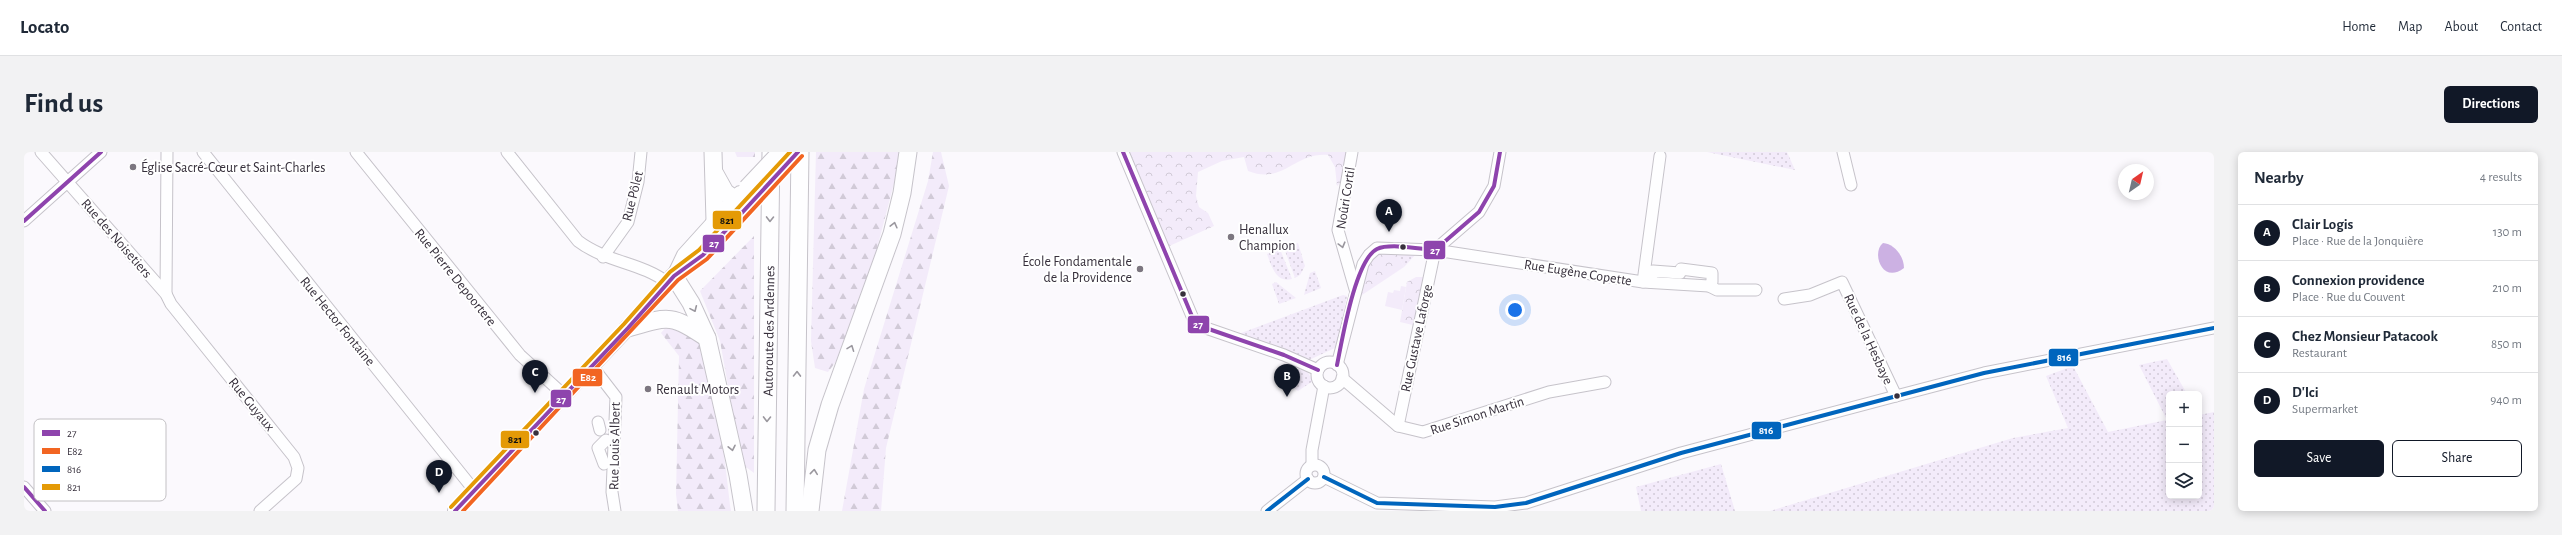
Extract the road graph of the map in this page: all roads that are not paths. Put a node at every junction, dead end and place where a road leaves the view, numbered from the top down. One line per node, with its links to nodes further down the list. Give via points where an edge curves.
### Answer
1 (41, 152): 19 (street, Rue des Noisetiers)
2 (101, 152): 19 (street)
3 (167, 152): 30 (street)
4 (203, 152): 50 (street, Rue Hector Fontaine)
5 (356, 152): 41 (street, Rue Pierre Depoortere, via 520,355)
6 (508, 152): 25 (street, via 578,241)
7 (641, 152): 25 (street, Rue Pôlet, via 638,182 628,222)
8 (713, 152): 18 (highway)
9 (771, 152): 59 (highway, Autoroute des Ardennes, one-way to 59)
10 (778, 152): 21 (main road, bridge, via 746,187)
11 (799, 152): 21 (main road, bridge); 60 (highway, Autoroute des Ardennes, one-way to 11)
12 (908, 152): 61 (highway, one-way to 12, via 817,450 830,405 892,234 902,194)
13 (1123, 152): 37 (street, via 1194,321 1200,326 1284,355)
14 (1352, 152): 28 (street, Noûri Cortil, one-way to 28, via 1338,230)
15 (1500, 152): 24 (street, via 1494,186 1479,212)
16 (1843, 152): 20 (street)
17 (1660, 156): 27 (street, Rue Eugène Copette)
18 (715, 174): 21 (highway, via 725,192); 23 (highway)
19 (67, 182): 22 (street); 30 (street, Rue des Noisetiers)
20 (1851, 185)
21 (741, 203): 23 (main road); 26 (main road, via 703,255)
22 (24, 221)
23 (715, 221): 26 (main road, via 684,256)
24 (1435, 250): 27 (street, Rue Eugène Copette); 28 (street, Rue Eugène Copette, via 1377,248 1364,264); 43 (street, Rue Gustave Laforge)
25 (603, 257): 26 (street)
26 (671, 280): 32 (main road); 34 (highway, one-way to 34, via 691,303)
27 (1646, 282): 29 (street, via 1709,286 1717,290)
28 (1355, 289): 35 (street)
29 (1756, 290)
30 (166, 294): 55 (street, Rue Guyaux, via 170,304 294,457 298,468 296,479)
31 (1784, 299): 42 (street, Rue de la Hesbaye, via 1810,295 1842,282)
32 (628, 328): 34 (highway, via 662,318 671,318 684,322); 36 (main road)
33 (2214, 328): 42 (street, via 1984,373)
34 (707, 338): 58 (highway, one-way to 58)
35 (1337, 365): 37 (street, via 1328,362); 38 (street, via 1342,372)
36 (592, 366): 41 (main road); 57 (street, Rue Louis Albert, via 616,397 612,492)
37 (1318, 370): 40 (street, via 1318,379)
38 (1342, 378): 40 (street, via 1337,385); 43 (street, Rue Simon Martin)
39 (1605, 382): 43 (street, Rue Simon Martin, via 1549,392 1423,432)
40 (1324, 386): 46 (street, via 1312,450)
41 (564, 395): 50 (main road)
42 (1896, 396): 53 (street, via 1681,453 1526,503 1495,507)
43 (1398, 426)
44 (606, 440): 45 (street, via 598,448)
45 (604, 464)
46 (1312, 465): 47 (street, via 1320,466); 48 (street, via 1307,471)
47 (1324, 477): 48 (street, via 1318,482); 53 (street)
48 (1308, 479): 62 (street)
49 (24, 487): 51 (street)
50 (474, 490): 56 (main road)
51 (34, 498)
52 (36, 501): 54 (street)
53 (1378, 507)
54 (45, 511)
55 (260, 511)
56 (455, 511)
57 (615, 511)
58 (744, 511)
59 (766, 511)
60 (795, 511)
61 (810, 511)
62 (1267, 511)

